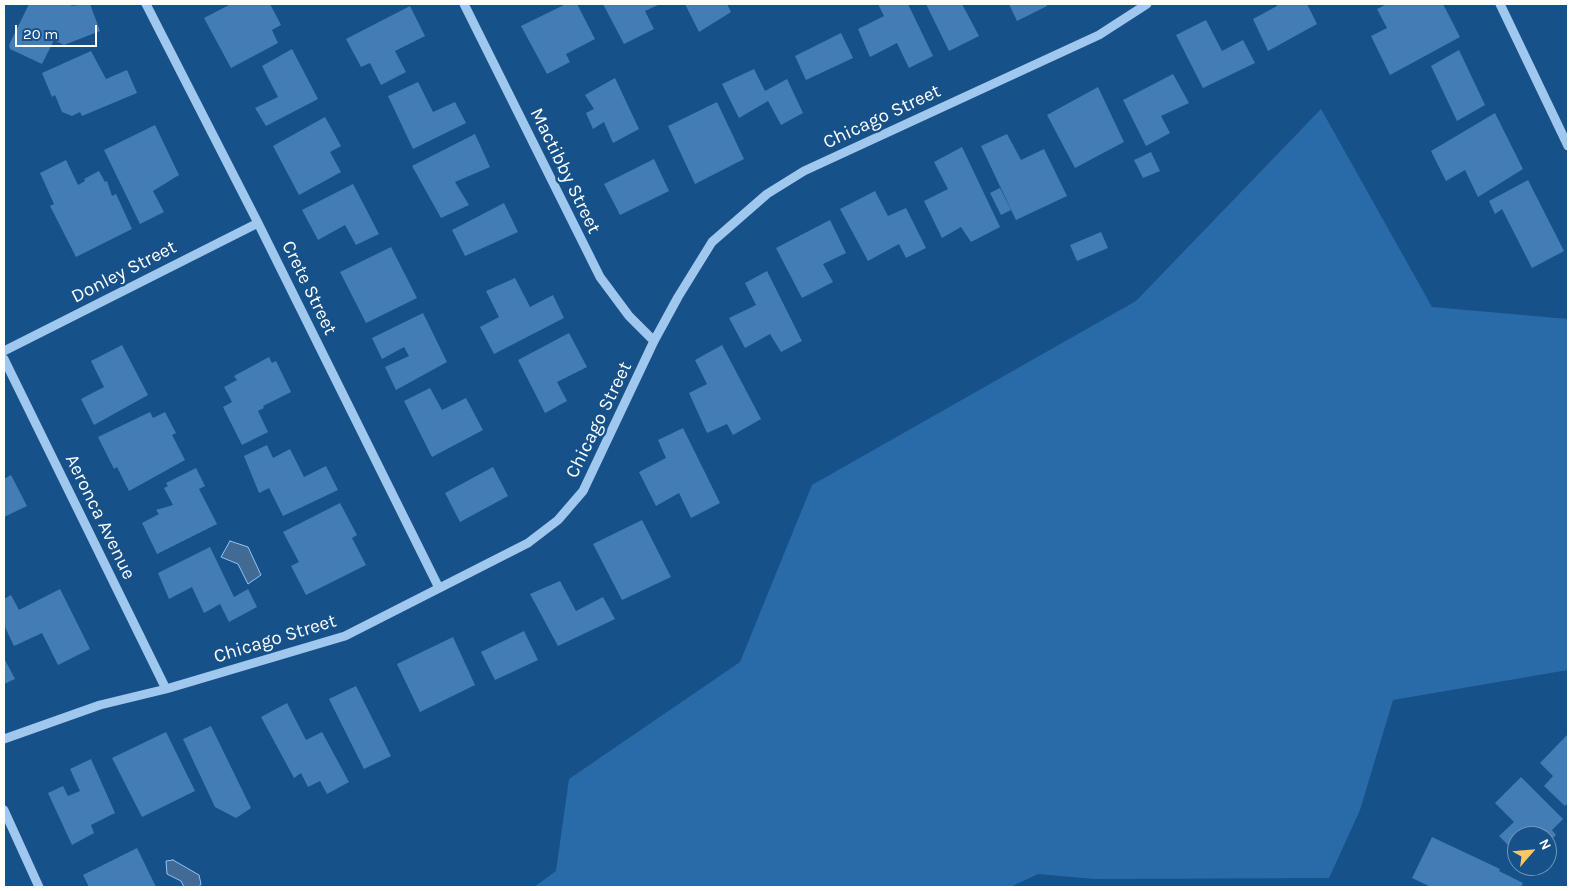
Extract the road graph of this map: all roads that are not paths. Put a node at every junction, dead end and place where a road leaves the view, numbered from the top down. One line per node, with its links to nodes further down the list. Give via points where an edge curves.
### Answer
1 (146, 4): 6 (street, Crete Street)
2 (464, 4): 7 (street, Mactibby Street, via 600,277 629,316)
3 (1148, 4): 7 (street, Chicago Street, via 1099,35 804,172 767,194 712,242)
4 (1500, 4): 5 (street)
5 (1568, 146)
6 (258, 223): 8 (street, Donley Street); 10 (street, Crete Street)
7 (654, 340): 10 (street, Chicago Street, via 583,491 558,520 528,544)
8 (4, 351)
9 (4, 359): 11 (street, Aeronca Avenue)
10 (439, 588): 11 (street, Chicago Street, via 345,636)
11 (166, 689): 12 (street, Chicago Street, via 100,705)
12 (4, 739)
13 (4, 810): 14 (street)
14 (39, 887)

